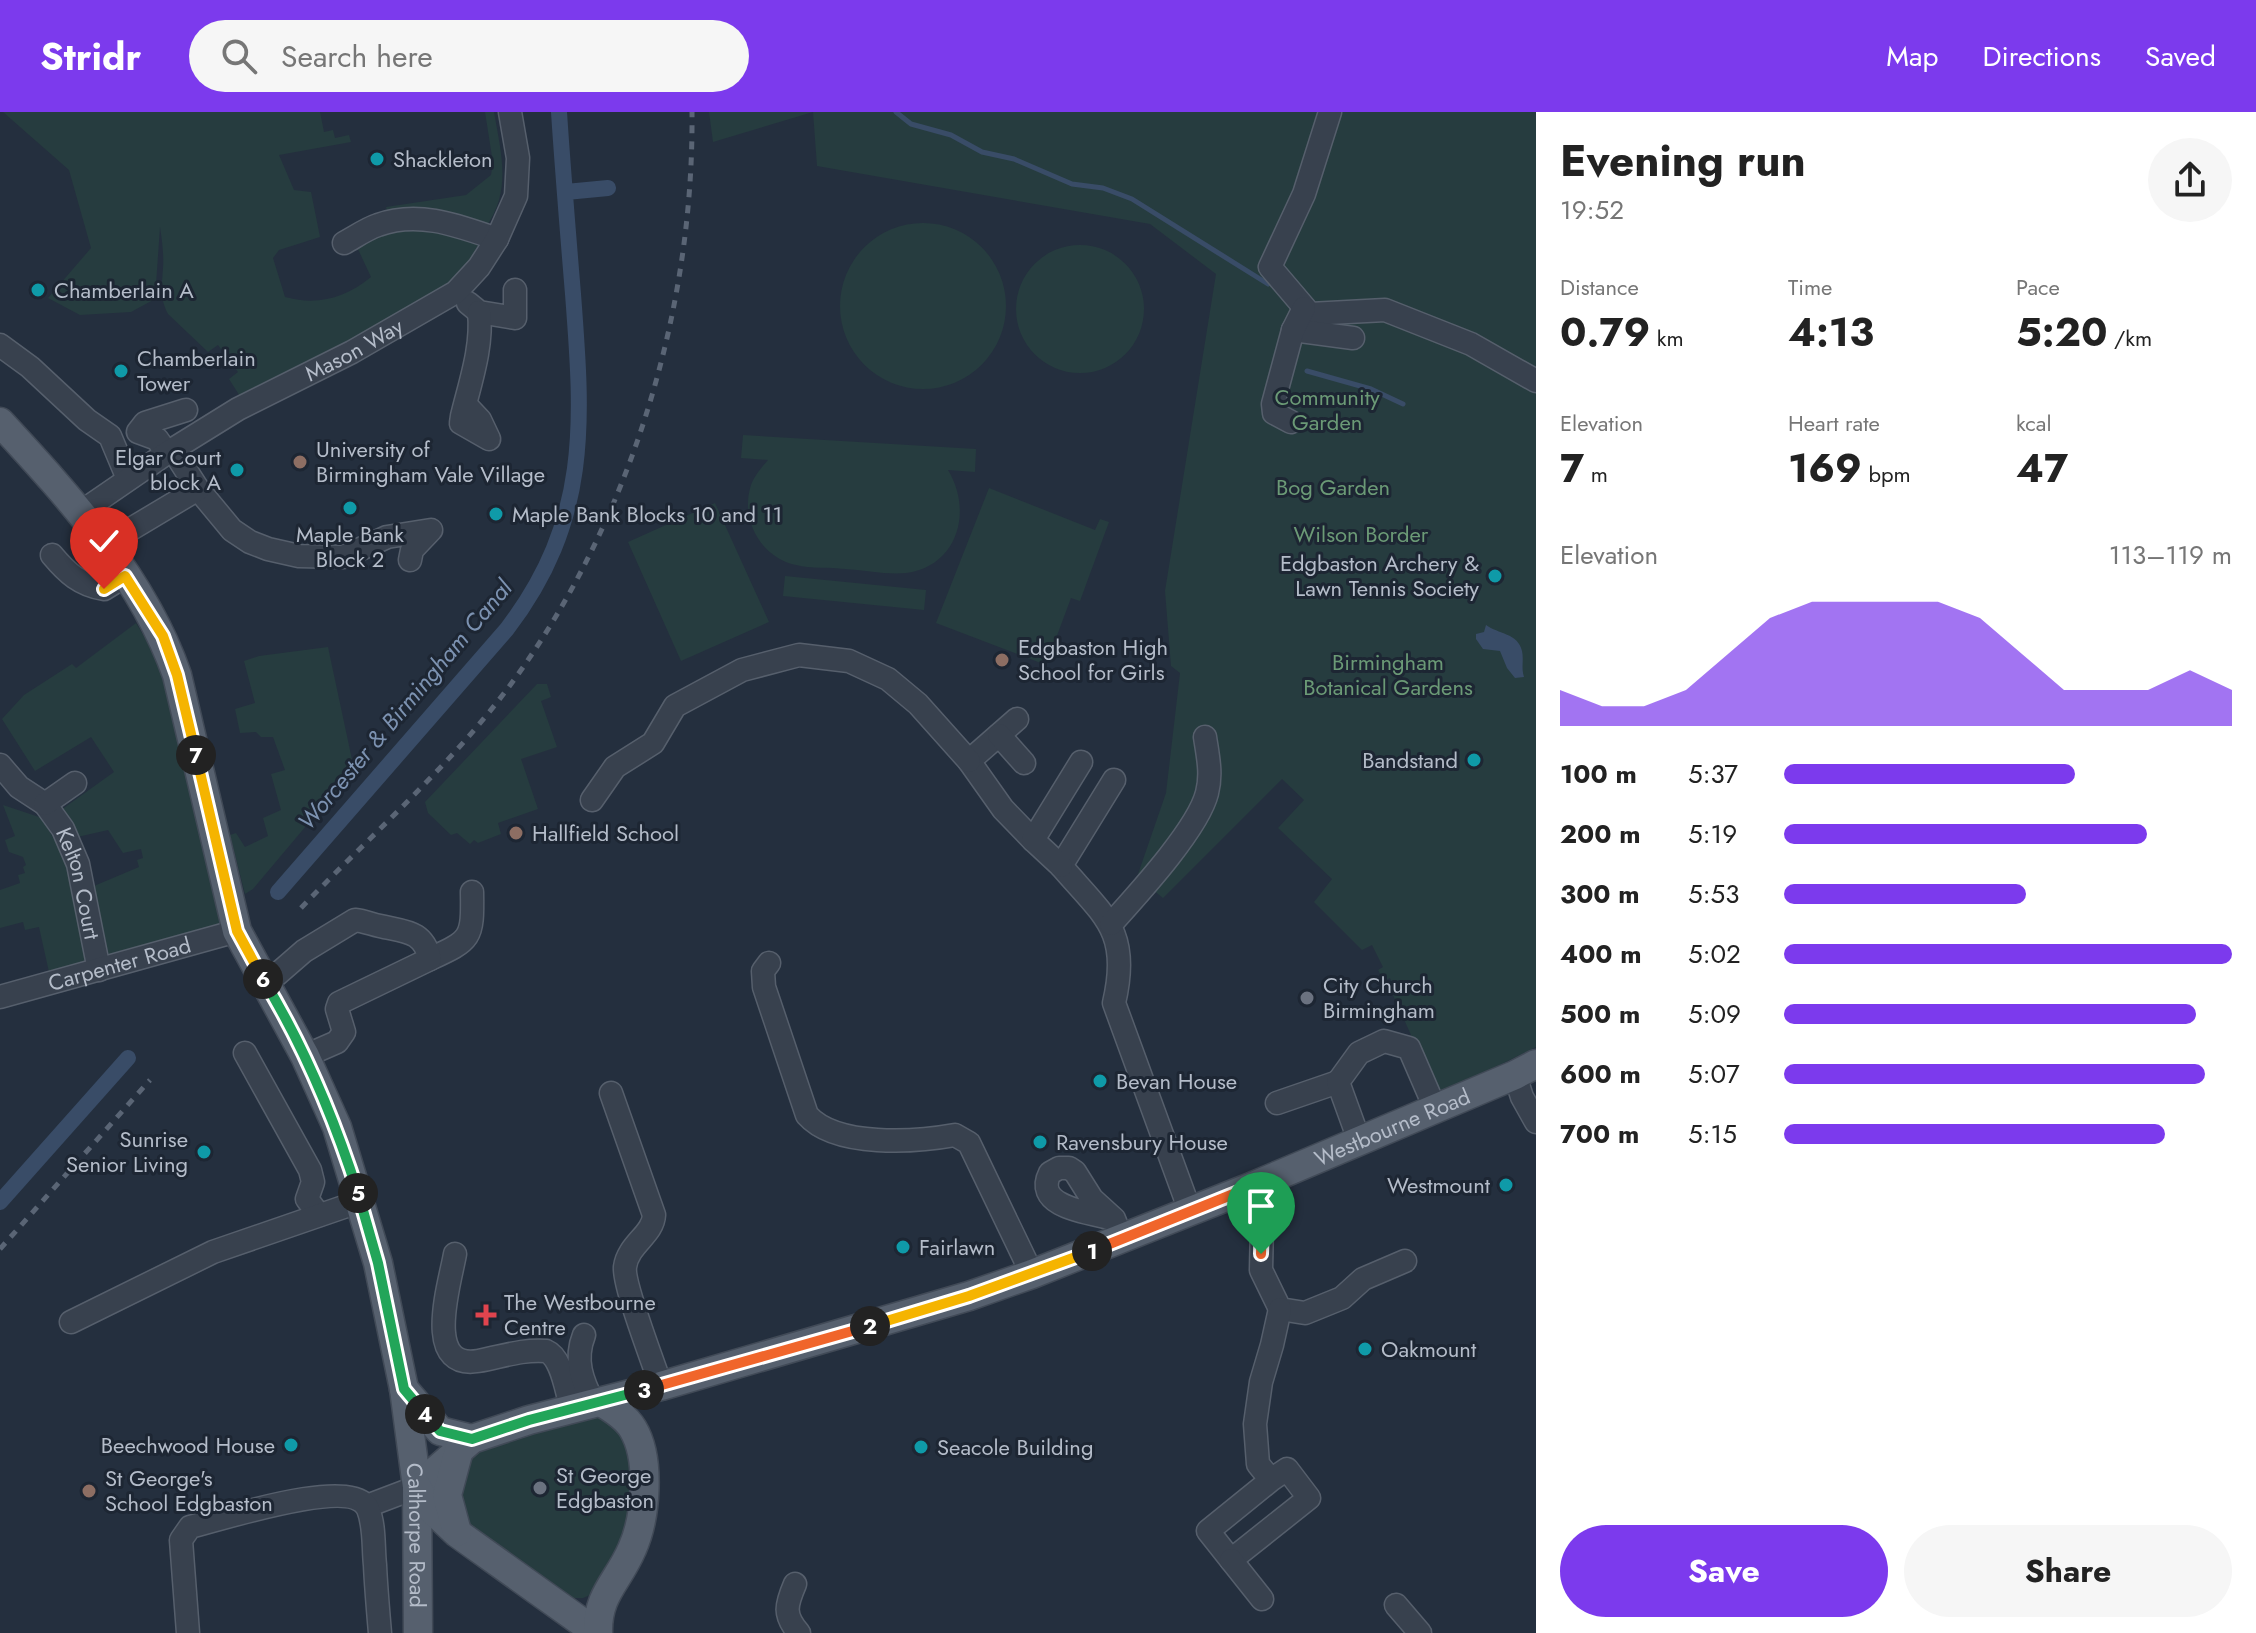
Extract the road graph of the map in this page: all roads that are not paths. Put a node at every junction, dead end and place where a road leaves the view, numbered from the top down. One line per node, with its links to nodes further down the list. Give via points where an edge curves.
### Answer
1 (510, 112): 3 (street, Mason Way, via 518,158 516,196)
2 (1330, 112): 7 (street, via 1304,194 1270,267)
3 (497, 239): 4 (street, via 441,220 408,219 378,224); 6 (street, Mason Way)
4 (344, 243)
5 (515, 290): 8 (street, via 515,318)
6 (456, 292): 8 (street); 17 (street, Mason Way, via 352,352)
7 (1304, 308): 9 (street); 12 (street, via 1310,314 1385,310 1471,344)
8 (479, 312): 13 (street, via 481,331)
9 (1293, 330): 10 (street); 16 (street, via 1273,404 1274,413)
10 (1353, 338)
11 (0, 345): 18 (street, via 110,436)
12 (1536, 381)
13 (465, 404)
14 (176, 417): 17 (street, via 145,423 138,432)
15 (0, 422): 20 (main road, Calthorpe Road)
16 (1291, 422)
17 (165, 447): 18 (street, Mason Way); 19 (street)
18 (128, 479): 20 (street, Mason Way)
19 (198, 489): 21 (street); 22 (street, via 232,530 250,542 299,556 343,557 387,537)
20 (81, 512): 24 (main road, Calthorpe Road)
21 (126, 532)
22 (409, 548)
23 (52, 555): 24 (street, via 69,575 95,587 104,589)
24 (125, 576): 40 (main road, Calthorpe Road, via 163,636 177,675)
25 (1017, 719): 26 (street)
26 (999, 735): 28 (street); 30 (street)
27 (1205, 737): 39 (street, via 1210,771 1201,812)
28 (969, 761): 34 (street, via 888,679 849,661 799,655 742,670 675,706 653,743 615,767); 36 (street)
29 (1081, 762): 36 (street)
30 (1024, 763)
31 (0, 765): 35 (street, via 19,787)
32 (1114, 780): 37 (street)
33 (75, 783): 35 (street)
34 (592, 800)
35 (45, 804): 43 (street, Kelton Court, via 78,864)
36 (1033, 840): 37 (street)
37 (1061, 866): 39 (street)
38 (472, 892): 41 (street, via 468,939)
39 (1111, 924): 57 (street, via 1120,978 1114,1003)
40 (237, 931): 43 (street, Carpenter Road); 44 (main road, Calthorpe Road)
41 (430, 959): 44 (street, via 421,938 355,920 304,951); 47 (street, via 339,1003 344,1032 337,1042)
42 (769, 963): 61 (street, via 763,971 764,987 780,1015 807,1115 832,1133 914,1142 955,1135 969,1143)
43 (99, 970): 45 (street, Carpenter Road)
44 (266, 984): 47 (main road, Calthorpe Road)
45 (0, 997)
46 (245, 1053): 58 (street, via 310,1170 313,1182 307,1199)
47 (305, 1056): 56 (main road, Calthorpe Road, via 337,1127)
48 (1526, 1070): 52 (main road, Westbourne Road); 53 (street, via 1522,1097)
49 (1338, 1082): 51 (street); 52 (street, via 1359,1053 1384,1041 1409,1048); 54 (street)
50 (611, 1093): 65 (street, via 654,1215 650,1231 637,1241 625,1268)
51 (1277, 1103)
52 (1435, 1108): 54 (main road, Westbourne Road)
53 (1536, 1122)
54 (1359, 1140): 55 (main road, Westbourne Road)
55 (1246, 1189): 57 (main road, Westbourne Road); 62 (street, via 1262,1224 1261,1270)
56 (361, 1201): 58 (street); 66 (main road, Calthorpe Road)
57 (1190, 1211): 61 (main road, Westbourne Road, via 1118,1229)
58 (319, 1215): 63 (street, via 213,1252)
59 (455, 1254): 67 (street, via 444,1313 450,1354 460,1361 475,1361 546,1351)
60 (1405, 1261): 62 (street, via 1305,1313)
61 (1032, 1274): 65 (main road, Westbourne Road)
62 (1280, 1309): 69 (street, via 1255,1424 1258,1464)
63 (71, 1322)
64 (584, 1335): 67 (street, via 579,1357)
65 (661, 1386): 67 (main road, Westbourne Road)
66 (404, 1389): 68 (main road, via 440,1431); 70 (main road, Calthorpe Road)
67 (589, 1405): 68 (main road, Westbourne Road); 75 (main road, via 620,1414 632,1427 640,1444 645,1486 632,1548)
68 (466, 1444): 70 (main road); 72 (main road, via 447,1495)
69 (1271, 1480): 73 (street, via 1208,1531); 73 (street, via 1287,1469 1309,1498)
70 (417, 1487): 71 (street); 72 (main road, via 425,1503); 81 (main road, Calthorpe Road)
71 (367, 1506): 79 (street, via 338,1495 190,1527 181,1540); 80 (street)
72 (457, 1533): 76 (main road)
73 (1231, 1560): 77 (street)
74 (795, 1584): 83 (street, via 786,1612)
75 (603, 1595): 76 (main road, via 567,1604); 82 (main road)
76 (552, 1599): 82 (main road)
77 (1262, 1599)
78 (1396, 1605): 84 (street)
79 (188, 1633)
80 (380, 1633)
81 (418, 1633)
82 (598, 1633)
83 (799, 1633)
84 (1420, 1633)

